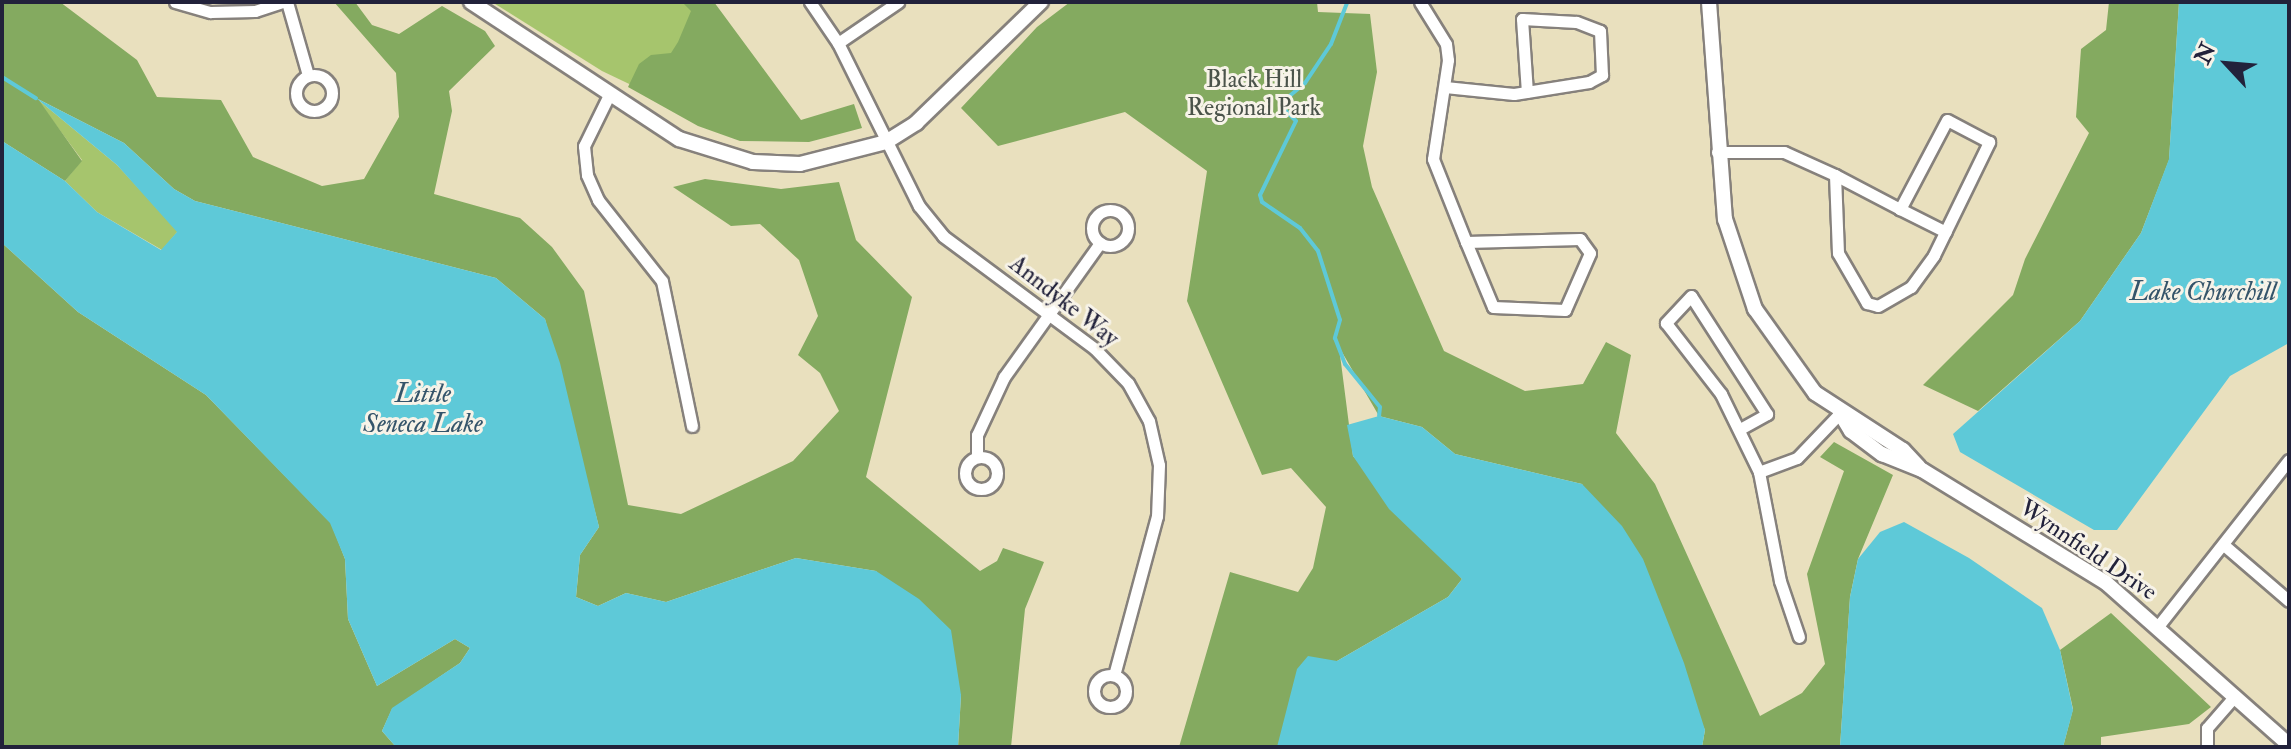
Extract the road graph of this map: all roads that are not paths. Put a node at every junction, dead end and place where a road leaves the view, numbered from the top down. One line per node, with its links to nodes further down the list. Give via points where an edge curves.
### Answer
1 (175, 2): 2 (street, via 211,12 255,11)
2 (285, 2): 10 (street)
3 (471, 2): 13 (street)
4 (810, 2): 9 (street, Anndyke Way)
5 (898, 2): 9 (street)
6 (1041, 2): 14 (street, via 942,103)
7 (1420, 2): 11 (street, via 1446,44)
8 (1709, 2): 15 (street, Wynnfield Drive)
9 (838, 43): 14 (street, Anndyke Way)
10 (308, 75)
11 (1445, 87): 12 (street, via 1482,94); 19 (street, via 1433,159)
12 (1527, 92): 12 (street, via 1602,75 1600,31 1576,22 1522,19)
13 (609, 95): 14 (street, via 679,139 753,162 800,164); 23 (street, via 584,146 587,175 598,200 662,281)
14 (886, 142): 21 (street, Anndyke Way, via 919,206 943,236)
15 (1717, 152): 16 (street, via 1784,152); 22 (street, Wynnfield Drive, via 1732,249 1755,309 1798,374)
16 (1835, 175): 17 (street); 18 (street, via 1838,253 1867,303 1878,306 1911,287)
17 (1900, 209): 18 (street); 18 (street, via 1947,120 1989,142)
18 (1946, 232)
19 (1466, 242): 19 (street, via 1493,307 1565,310 1590,253 1580,239)
20 (1100, 243): 21 (street)
21 (1049, 315): 25 (street, via 988,407 977,435); 32 (street, Anndyke Way, via 1095,349 1128,383 1149,421 1159,465 1157,516)
22 (1840, 413): 27 (street, via 1797,458); 30 (street, Wynnfield Drive, via 2105,582)
23 (692, 426)
24 (1740, 429): 24 (street, via 1767,414 1691,296 1666,323 1690,349); 27 (street)
25 (977, 457)
26 (2289, 460): 28 (street)
27 (1759, 472): 31 (street, via 1780,581)
28 (2225, 546): 29 (street); 30 (street)
29 (2289, 601)
30 (2159, 625): 33 (street, Wynnfield Drive)
31 (1799, 637)
32 (1114, 675)
33 (2232, 699): 34 (street, Wynnfield Drive); 35 (street, via 2207,728)
34 (2289, 745)
35 (2207, 747)

